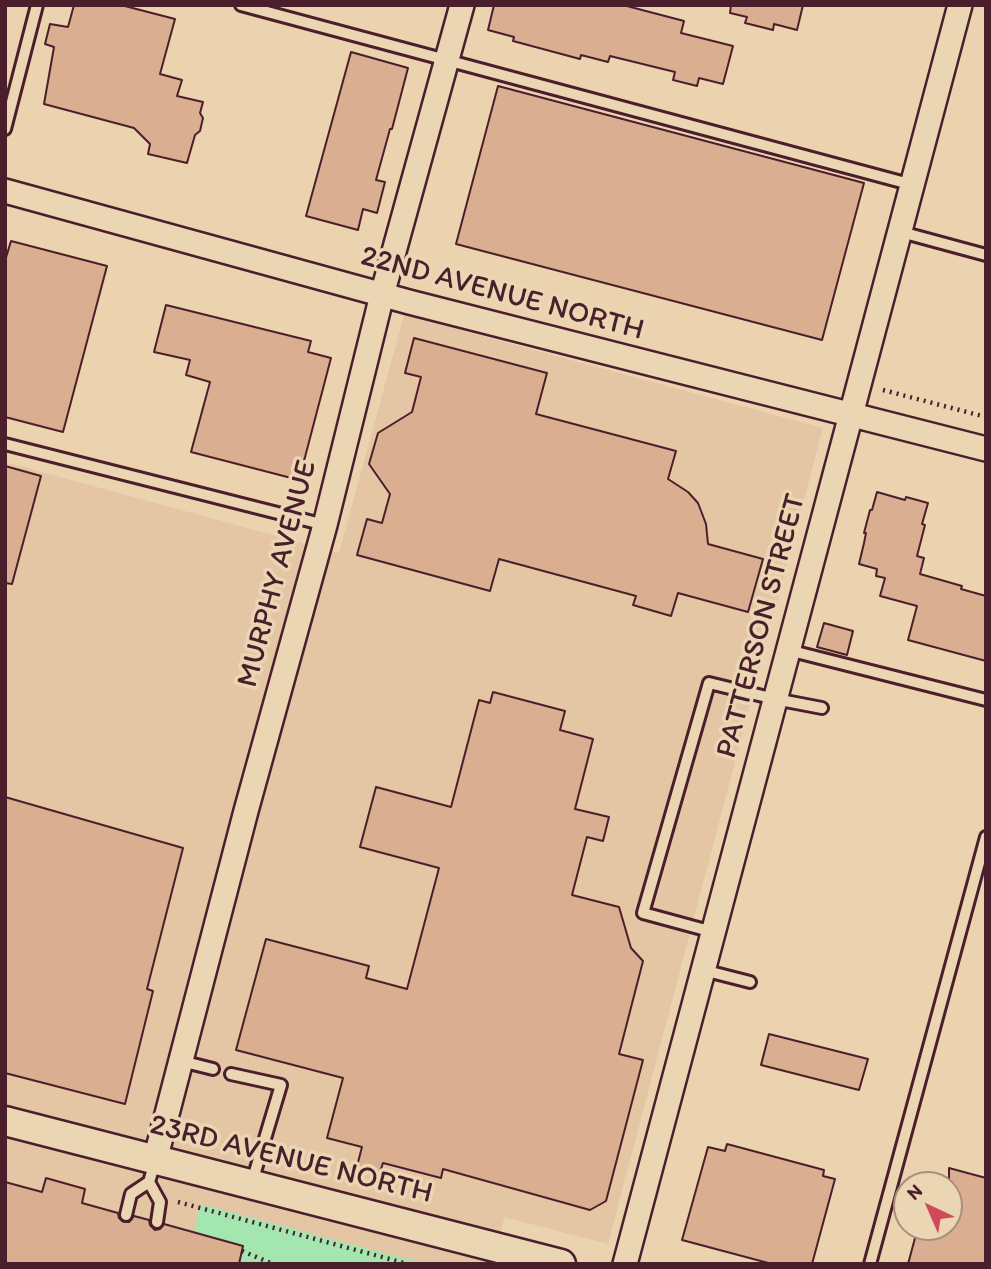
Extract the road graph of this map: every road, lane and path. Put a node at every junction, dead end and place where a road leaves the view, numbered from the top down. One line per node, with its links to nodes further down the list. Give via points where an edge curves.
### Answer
1 (37, 5): 6 (lane)
2 (242, 5): 5 (lane)
3 (462, 5): 5 (street, MURPHY AVENUE)
4 (960, 5): 7 (street, PATTERSON STREET)
5 (446, 60): 7 (lane); 11 (street, MURPHY AVENUE)
6 (5, 130)
7 (913, 185): 9 (street, PATTERSON STREET)
8 (5, 191): 11 (street, 22ND AVENUE NORTH)
9 (901, 232): 10 (lane); 13 (street, PATTERSON STREET)
10 (986, 255)
11 (382, 295): 13 (street, 22ND AVENUE NORTH); 17 (street, MURPHY AVENUE)
12 (883, 390): 14 (path)
13 (852, 416): 16 (street, 22ND AVENUE NORTH); 18 (street, PATTERSON STREET)
14 (986, 417)
15 (5, 444): 17 (lane)
16 (986, 449)
17 (325, 525): 26 (street, MURPHY AVENUE)
18 (788, 650): 19 (street, PATTERSON STREET); 20 (lane)
19 (775, 699): 21 (lane); 23 (street, PATTERSON STREET); 23 (lane, via 709,683 643,912)
20 (986, 700)
21 (822, 708)
22 (986, 837): 41 (lane)
23 (713, 932): 24 (street, PATTERSON STREET)
24 (703, 970): 25 (lane); 40 (street, PATTERSON STREET)
25 (750, 982)
26 (181, 1061): 27 (lane); 30 (street, MURPHY AVENUE)
27 (213, 1069)
28 (231, 1074): 31 (lane, via 281,1085)
29 (5, 1121): 30 (street, 23RD AVENUE NORTH)
30 (152, 1171): 31 (street, 23RD AVENUE NORTH); 33 (lane, via 131,1194); 34 (lane, via 160,1202)
31 (251, 1184): 36 (street, 23RD AVENUE NORTH)
32 (177, 1202): 39 (path)
33 (126, 1215)
34 (157, 1222)
35 (242, 1251): 38 (path)
36 (514, 1258): 37 (street, 23RD AVENUE NORTH)
37 (558, 1263)
38 (273, 1264)
39 (408, 1264)
40 (625, 1264)
41 (870, 1264)

